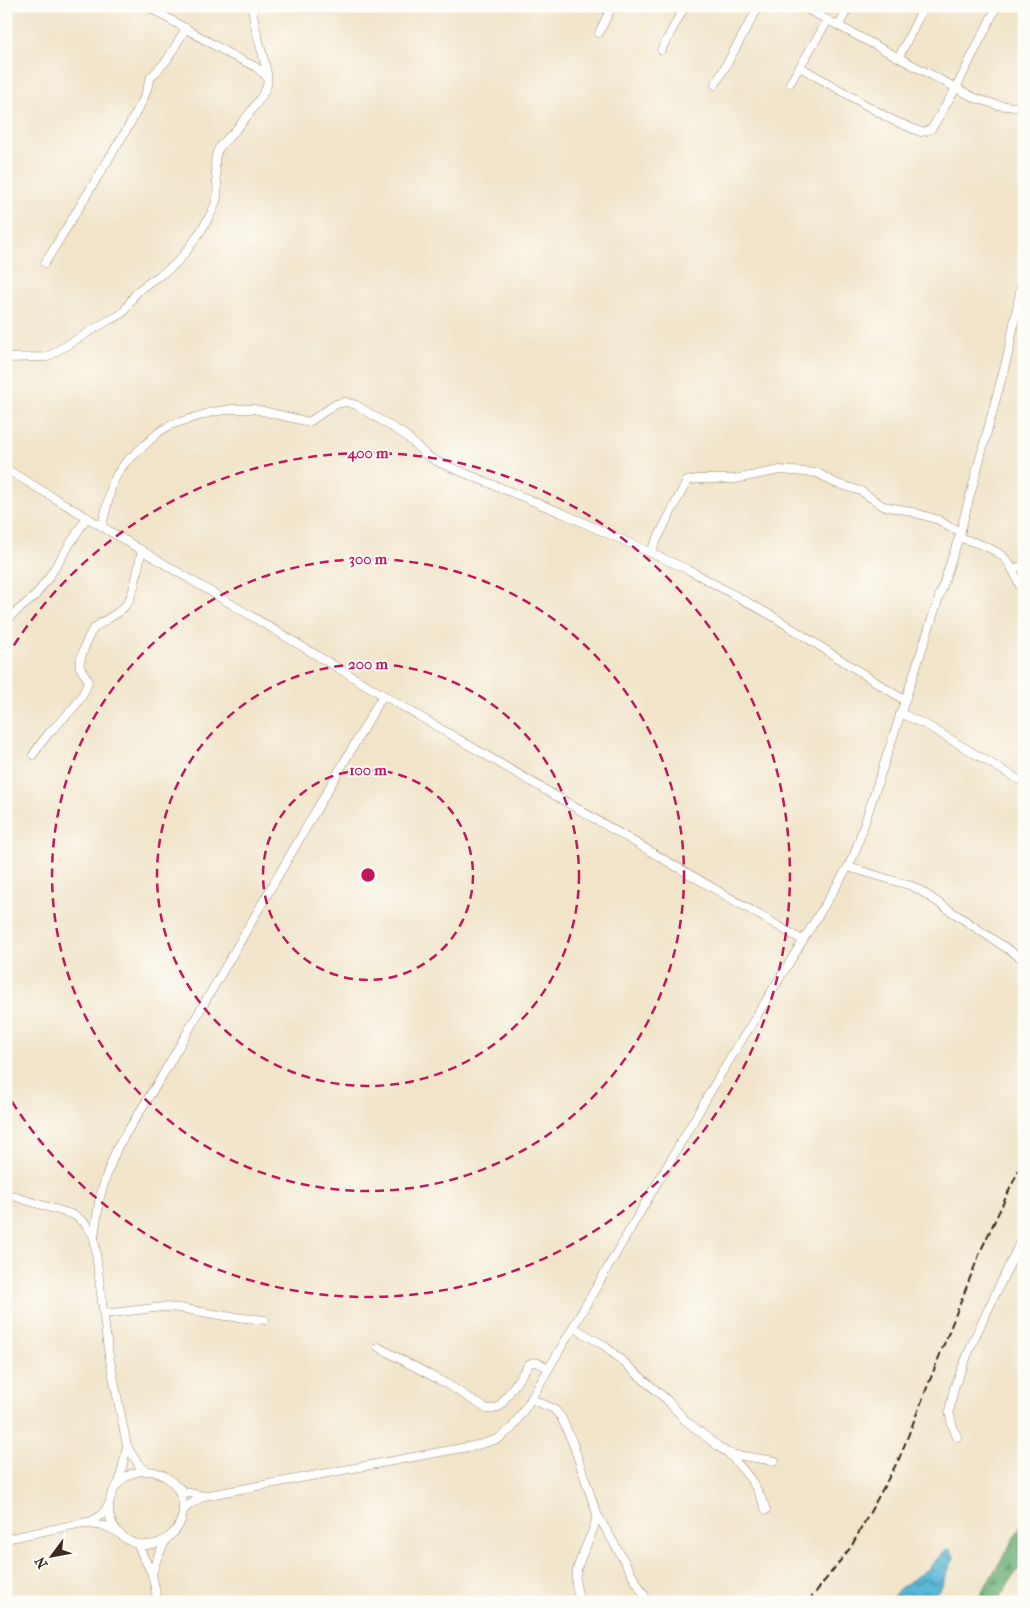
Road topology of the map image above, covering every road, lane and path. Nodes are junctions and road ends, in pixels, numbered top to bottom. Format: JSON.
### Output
{"nodes":[{"id":1,"x":147,"y":6,"type":"edge"},
{"id":2,"x":253,"y":6,"type":"edge"},
{"id":3,"x":612,"y":6,"type":"edge"},
{"id":4,"x":685,"y":6,"type":"edge"},
{"id":5,"x":759,"y":6,"type":"edge"},
{"id":6,"x":801,"y":6,"type":"edge"},
{"id":7,"x":848,"y":6,"type":"edge"},
{"id":8,"x":924,"y":6,"type":"edge"},
{"id":9,"x":997,"y":6,"type":"edge"},
{"id":10,"x":828,"y":20,"type":"junction"},
{"id":11,"x":839,"y":25,"type":"junction"},
{"id":12,"x":186,"y":28,"type":"junction"},
{"id":13,"x":599,"y":34,"type":"dead end"},
{"id":14,"x":661,"y":50,"type":"dead end"},
{"id":15,"x":899,"y":57,"type":"junction"},
{"id":16,"x":800,"y":67,"type":"junction"},
{"id":17,"x":267,"y":77,"type":"junction"},
{"id":18,"x":790,"y":83,"type":"dead end"},
{"id":19,"x":715,"y":85,"type":"dead end"},
{"id":20,"x":956,"y":88,"type":"junction"},
{"id":21,"x":1024,"y":108,"type":"edge"},
{"id":22,"x":45,"y":263,"type":"dead end"},
{"id":23,"x":1024,"y":270,"type":"edge"},
{"id":24,"x":6,"y":358,"type":"edge"},
{"id":25,"x":6,"y":469,"type":"edge"},
{"id":26,"x":87,"y":517,"type":"junction"},
{"id":27,"x":102,"y":526,"type":"junction"},
{"id":28,"x":960,"y":534,"type":"junction"},
{"id":29,"x":142,"y":550,"type":"junction"},
{"id":30,"x":650,"y":553,"type":"junction"},
{"id":31,"x":1024,"y":565,"type":"edge"},
{"id":32,"x":1012,"y":569,"type":"junction"},
{"id":33,"x":1024,"y":594,"type":"edge"},
{"id":34,"x":6,"y":620,"type":"edge"},
{"id":35,"x":383,"y":695,"type":"junction"},
{"id":36,"x":904,"y":700,"type":"junction"},
{"id":37,"x":900,"y":713,"type":"junction"},
{"id":38,"x":33,"y":756,"type":"dead end"},
{"id":39,"x":1024,"y":783,"type":"edge"},
{"id":40,"x":848,"y":867,"type":"junction"},
{"id":41,"x":802,"y":940,"type":"junction"},
{"id":42,"x":1024,"y":960,"type":"edge"},
{"id":43,"x":6,"y":1194,"type":"edge"},
{"id":44,"x":1024,"y":1234,"type":"edge"},
{"id":45,"x":94,"y":1237,"type":"junction"},
{"id":46,"x":104,"y":1314,"type":"junction"},
{"id":47,"x":265,"y":1320,"type":"dead end"},
{"id":48,"x":572,"y":1326,"type":"junction"},
{"id":49,"x":378,"y":1347,"type":"dead end"},
{"id":50,"x":548,"y":1368,"type":"junction"},
{"id":51,"x":531,"y":1399,"type":"junction"},
{"id":52,"x":957,"y":1437,"type":"dead end"},
{"id":53,"x":127,"y":1446,"type":"junction"},
{"id":54,"x":728,"y":1453,"type":"junction"},
{"id":55,"x":775,"y":1461,"type":"dead end"},
{"id":56,"x":147,"y":1471,"type":"junction"},
{"id":57,"x":118,"y":1484,"type":"junction"},
{"id":58,"x":178,"y":1487,"type":"junction"},
{"id":59,"x":204,"y":1496,"type":"junction"},
{"id":60,"x":109,"y":1506,"type":"junction"},
{"id":61,"x":766,"y":1510,"type":"dead end"},
{"id":62,"x":183,"y":1511,"type":"junction"},
{"id":63,"x":597,"y":1514,"type":"junction"},
{"id":64,"x":80,"y":1524,"type":"junction"},
{"id":65,"x":116,"y":1531,"type":"junction"},
{"id":66,"x":6,"y":1539,"type":"edge"},
{"id":67,"x":166,"y":1540,"type":"junction"},
{"id":68,"x":137,"y":1544,"type":"junction"},
{"id":69,"x":152,"y":1574,"type":"junction"},
{"id":70,"x":158,"y":1602,"type":"edge"},
{"id":71,"x":580,"y":1602,"type":"edge"},
{"id":72,"x":648,"y":1602,"type":"edge"}],
"edges":[{"from":1,"to":12,"type":"street"},
{"from":2,"to":17,"type":"street"},
{"from":3,"to":13,"type":"street"},
{"from":4,"to":14,"type":"street"},
{"from":5,"to":19,"type":"street"},
{"from":6,"to":10,"type":"street"},
{"from":7,"to":11,"type":"street"},
{"from":8,"to":15,"type":"street"},
{"from":9,"to":20,"type":"street"},
{"from":10,"to":11,"type":"street"},
{"from":10,"to":16,"type":"street"},
{"from":11,"to":15,"type":"street"},
{"from":12,"to":17,"type":"street"},
{"from":12,"to":22,"type":"street"},
{"from":15,"to":20,"type":"street"},
{"from":16,"to":18,"type":"street"},
{"from":16,"to":20,"type":"street"},
{"from":17,"to":24,"type":"street"},
{"from":20,"to":21,"type":"street"},
{"from":23,"to":28,"type":"street"},
{"from":25,"to":26,"type":"street"},
{"from":26,"to":27,"type":"street"},
{"from":26,"to":34,"type":"street"},
{"from":27,"to":29,"type":"street"},
{"from":27,"to":30,"type":"street"},
{"from":28,"to":30,"type":"street"},
{"from":28,"to":32,"type":"street"},
{"from":28,"to":36,"type":"street"},
{"from":29,"to":35,"type":"street"},
{"from":29,"to":38,"type":"street"},
{"from":30,"to":36,"type":"street"},
{"from":31,"to":32,"type":"street"},
{"from":32,"to":33,"type":"street"},
{"from":35,"to":41,"type":"street"},
{"from":35,"to":45,"type":"street"},
{"from":36,"to":37,"type":"street"},
{"from":37,"to":39,"type":"street"},
{"from":37,"to":40,"type":"street"},
{"from":40,"to":41,"type":"street"},
{"from":40,"to":42,"type":"street"},
{"from":41,"to":48,"type":"street"},
{"from":43,"to":45,"type":"street"},
{"from":44,"to":52,"type":"street"},
{"from":45,"to":46,"type":"street"},
{"from":46,"to":47,"type":"street"},
{"from":46,"to":53,"type":"street"},
{"from":48,"to":50,"type":"street"},
{"from":48,"to":54,"type":"street"},
{"from":49,"to":50,"type":"street"},
{"from":50,"to":51,"type":"street"},
{"from":51,"to":59,"type":"street"},
{"from":51,"to":63,"type":"street"},
{"from":53,"to":56,"type":"street"},
{"from":53,"to":57,"type":"street"},
{"from":54,"to":55,"type":"street"},
{"from":54,"to":61,"type":"street"},
{"from":56,"to":57,"type":"street"},
{"from":56,"to":58,"type":"street"},
{"from":57,"to":60,"type":"street"},
{"from":58,"to":59,"type":"street"},
{"from":58,"to":62,"type":"street"},
{"from":59,"to":62,"type":"street"},
{"from":60,"to":64,"type":"street"},
{"from":60,"to":65,"type":"street"},
{"from":62,"to":67,"type":"street"},
{"from":63,"to":71,"type":"street"},
{"from":63,"to":72,"type":"street"},
{"from":64,"to":65,"type":"street"},
{"from":64,"to":66,"type":"street"},
{"from":65,"to":68,"type":"street"},
{"from":67,"to":68,"type":"street"},
{"from":67,"to":69,"type":"street"},
{"from":68,"to":69,"type":"street"},
{"from":69,"to":70,"type":"street"}]}
